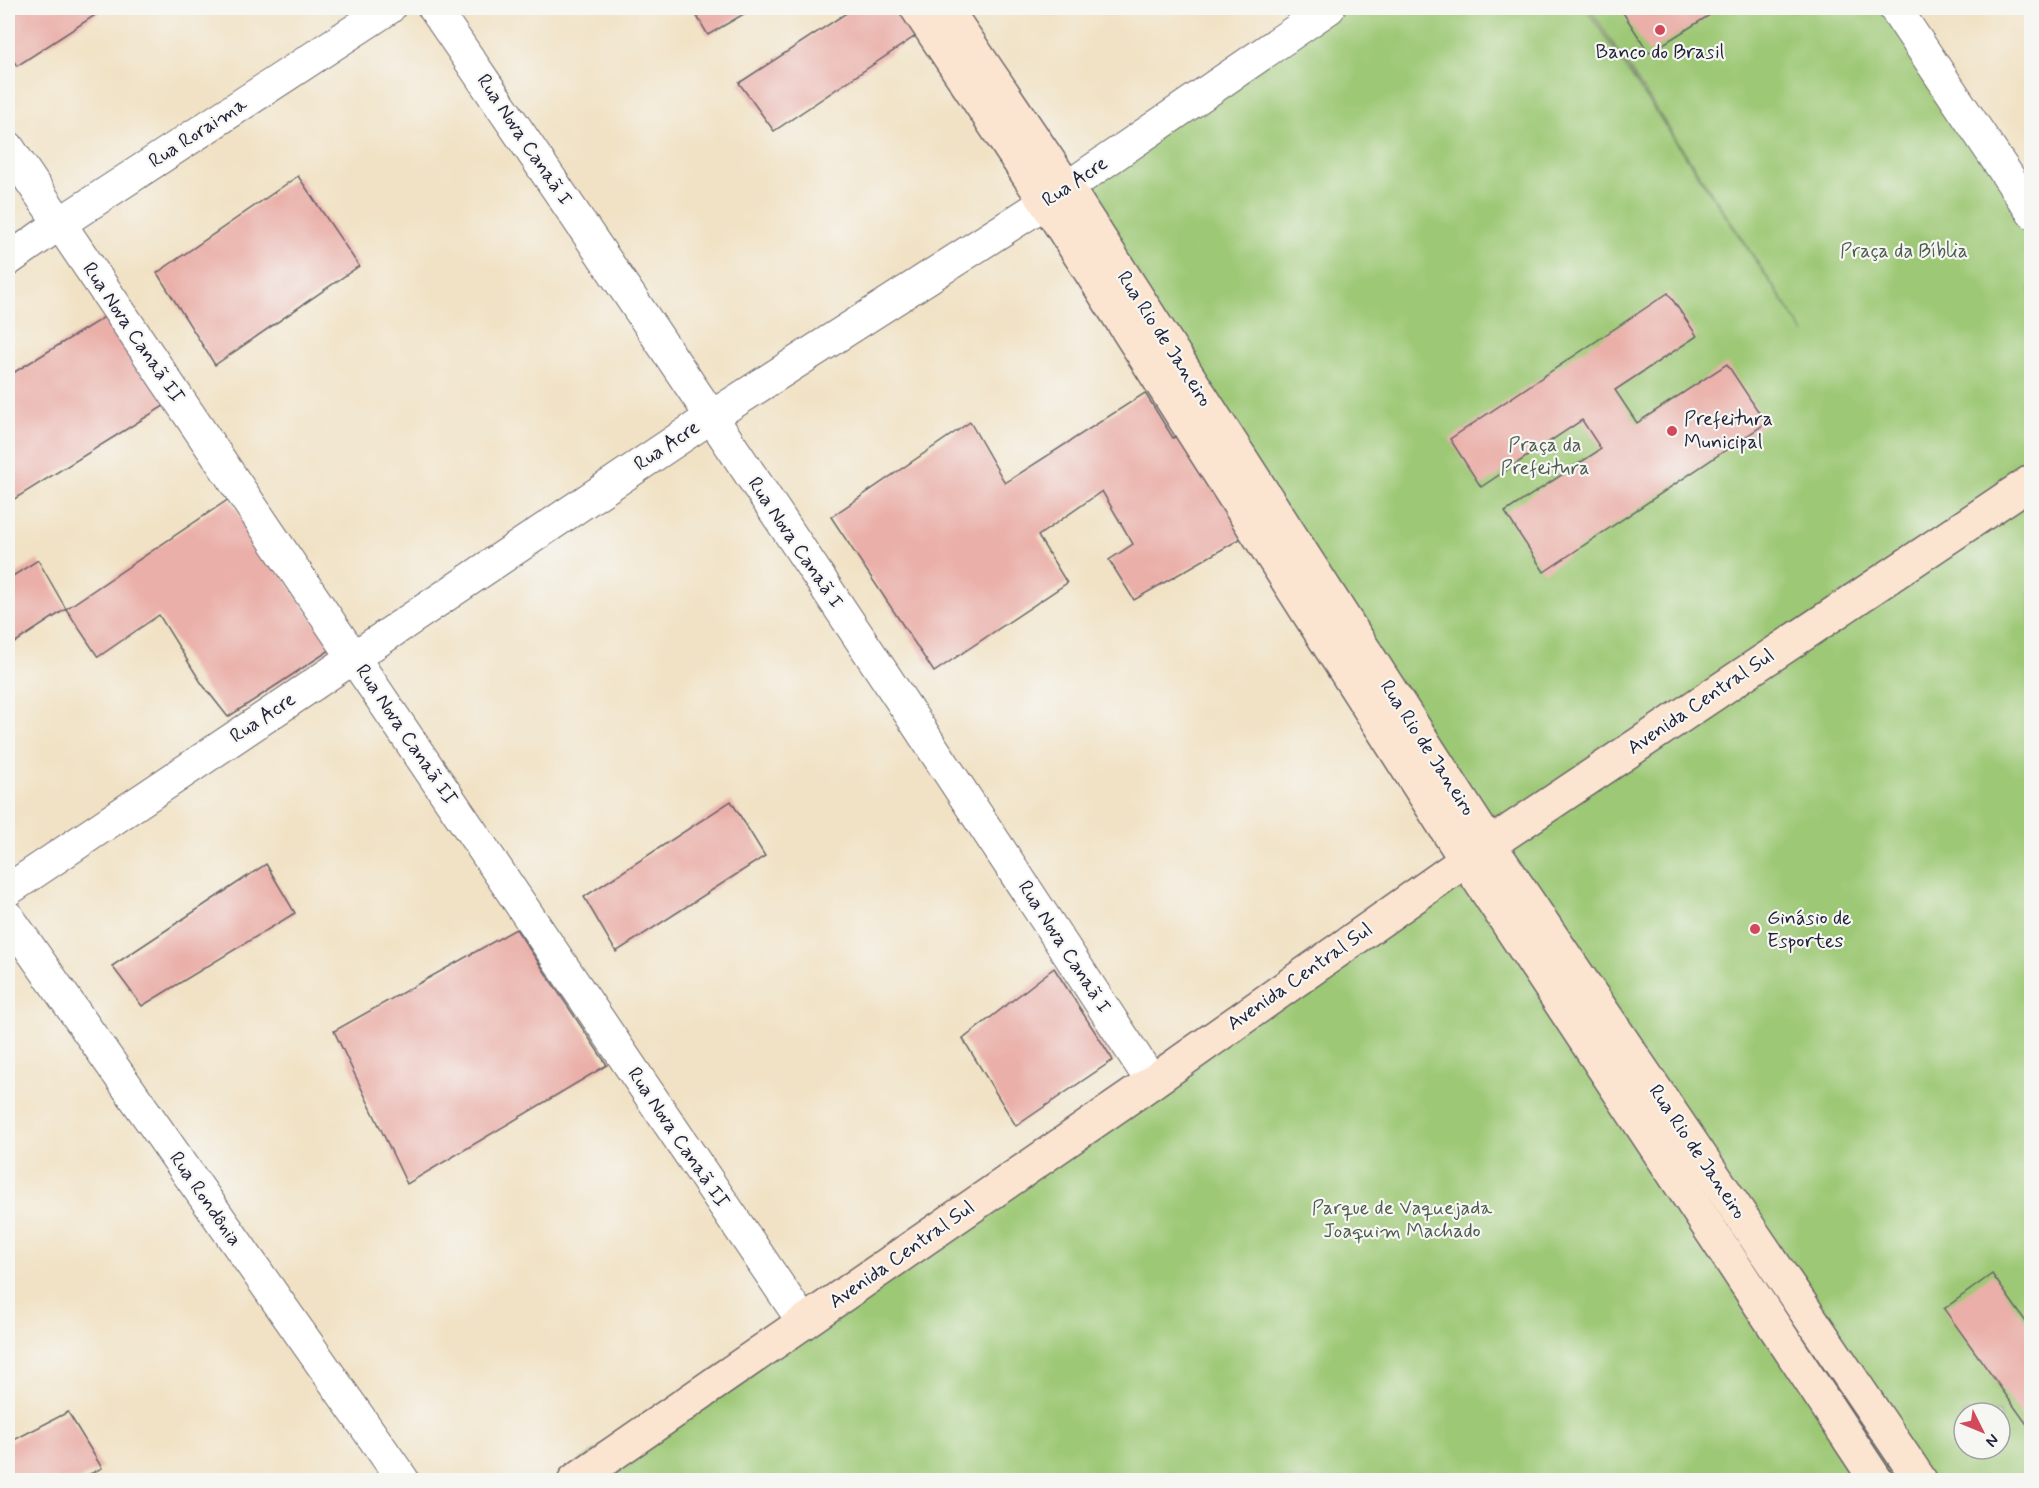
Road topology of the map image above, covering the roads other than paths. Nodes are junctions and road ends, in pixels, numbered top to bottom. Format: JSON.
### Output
{"nodes":[{"id":1,"x":389,"y":8,"type":"edge"},
{"id":2,"x":434,"y":8,"type":"edge"},
{"id":3,"x":917,"y":8,"type":"edge"},
{"id":4,"x":945,"y":8,"type":"edge"},
{"id":5,"x":1329,"y":8,"type":"edge"},
{"id":6,"x":1895,"y":8,"type":"edge"},
{"id":7,"x":8,"y":147,"type":"edge"},
{"id":8,"x":1056,"y":195,"type":"junction"},
{"id":9,"x":2031,"y":212,"type":"edge"},
{"id":10,"x":59,"y":224,"type":"junction"},
{"id":11,"x":8,"y":260,"type":"edge"},
{"id":12,"x":711,"y":417,"type":"junction"},
{"id":13,"x":2031,"y":481,"type":"edge"},
{"id":14,"x":353,"y":657,"type":"junction"},
{"id":15,"x":1478,"y":852,"type":"junction"},
{"id":16,"x":8,"y":890,"type":"edge"},
{"id":17,"x":8,"y":917,"type":"edge"},
{"id":18,"x":1152,"y":1082,"type":"junction"},
{"id":19,"x":804,"y":1323,"type":"junction"},
{"id":20,"x":403,"y":1480,"type":"edge"},
{"id":21,"x":575,"y":1480,"type":"edge"},
{"id":22,"x":1876,"y":1480,"type":"edge"},
{"id":23,"x":1920,"y":1480,"type":"edge"}],
"edges":[{"from":1,"to":10,"type":"street","name":"Rua Roraima"},
{"from":2,"to":12,"type":"street","name":"Rua Nova Canaã I"},
{"from":3,"to":8,"type":"street","name":"Rua Rio de Janeiro"},
{"from":4,"to":8,"type":"street","name":"Rua Rio de Janeiro"},
{"from":5,"to":8,"type":"street","name":"Rua Acre"},
{"from":6,"to":9,"type":"street"},
{"from":7,"to":10,"type":"street","name":"Rua Nova Canaã II"},
{"from":8,"to":12,"type":"street","name":"Rua Acre"},
{"from":8,"to":15,"type":"street","name":"Rua Rio de Janeiro"},
{"from":10,"to":11,"type":"street","name":"Rua Roraima"},
{"from":10,"to":14,"type":"street","name":"Rua Nova Canaã II"},
{"from":12,"to":14,"type":"street","name":"Rua Acre"},
{"from":12,"to":18,"type":"street","name":"Rua Nova Canaã I"},
{"from":13,"to":15,"type":"street","name":"Avenida Central Sul"},
{"from":14,"to":16,"type":"street","name":"Rua Acre"},
{"from":14,"to":19,"type":"street","name":"Rua Nova Canaã II"},
{"from":15,"to":18,"type":"street","name":"Avenida Central Sul"},
{"from":15,"to":22,"type":"street","name":"Rua Rio de Janeiro"},
{"from":15,"to":23,"type":"street","name":"Rua Rio de Janeiro"},
{"from":17,"to":20,"type":"street","name":"Rua Rondônia"},
{"from":18,"to":19,"type":"street","name":"Avenida Central Sul"},
{"from":19,"to":21,"type":"street","name":"Avenida Central Sul"}]}
